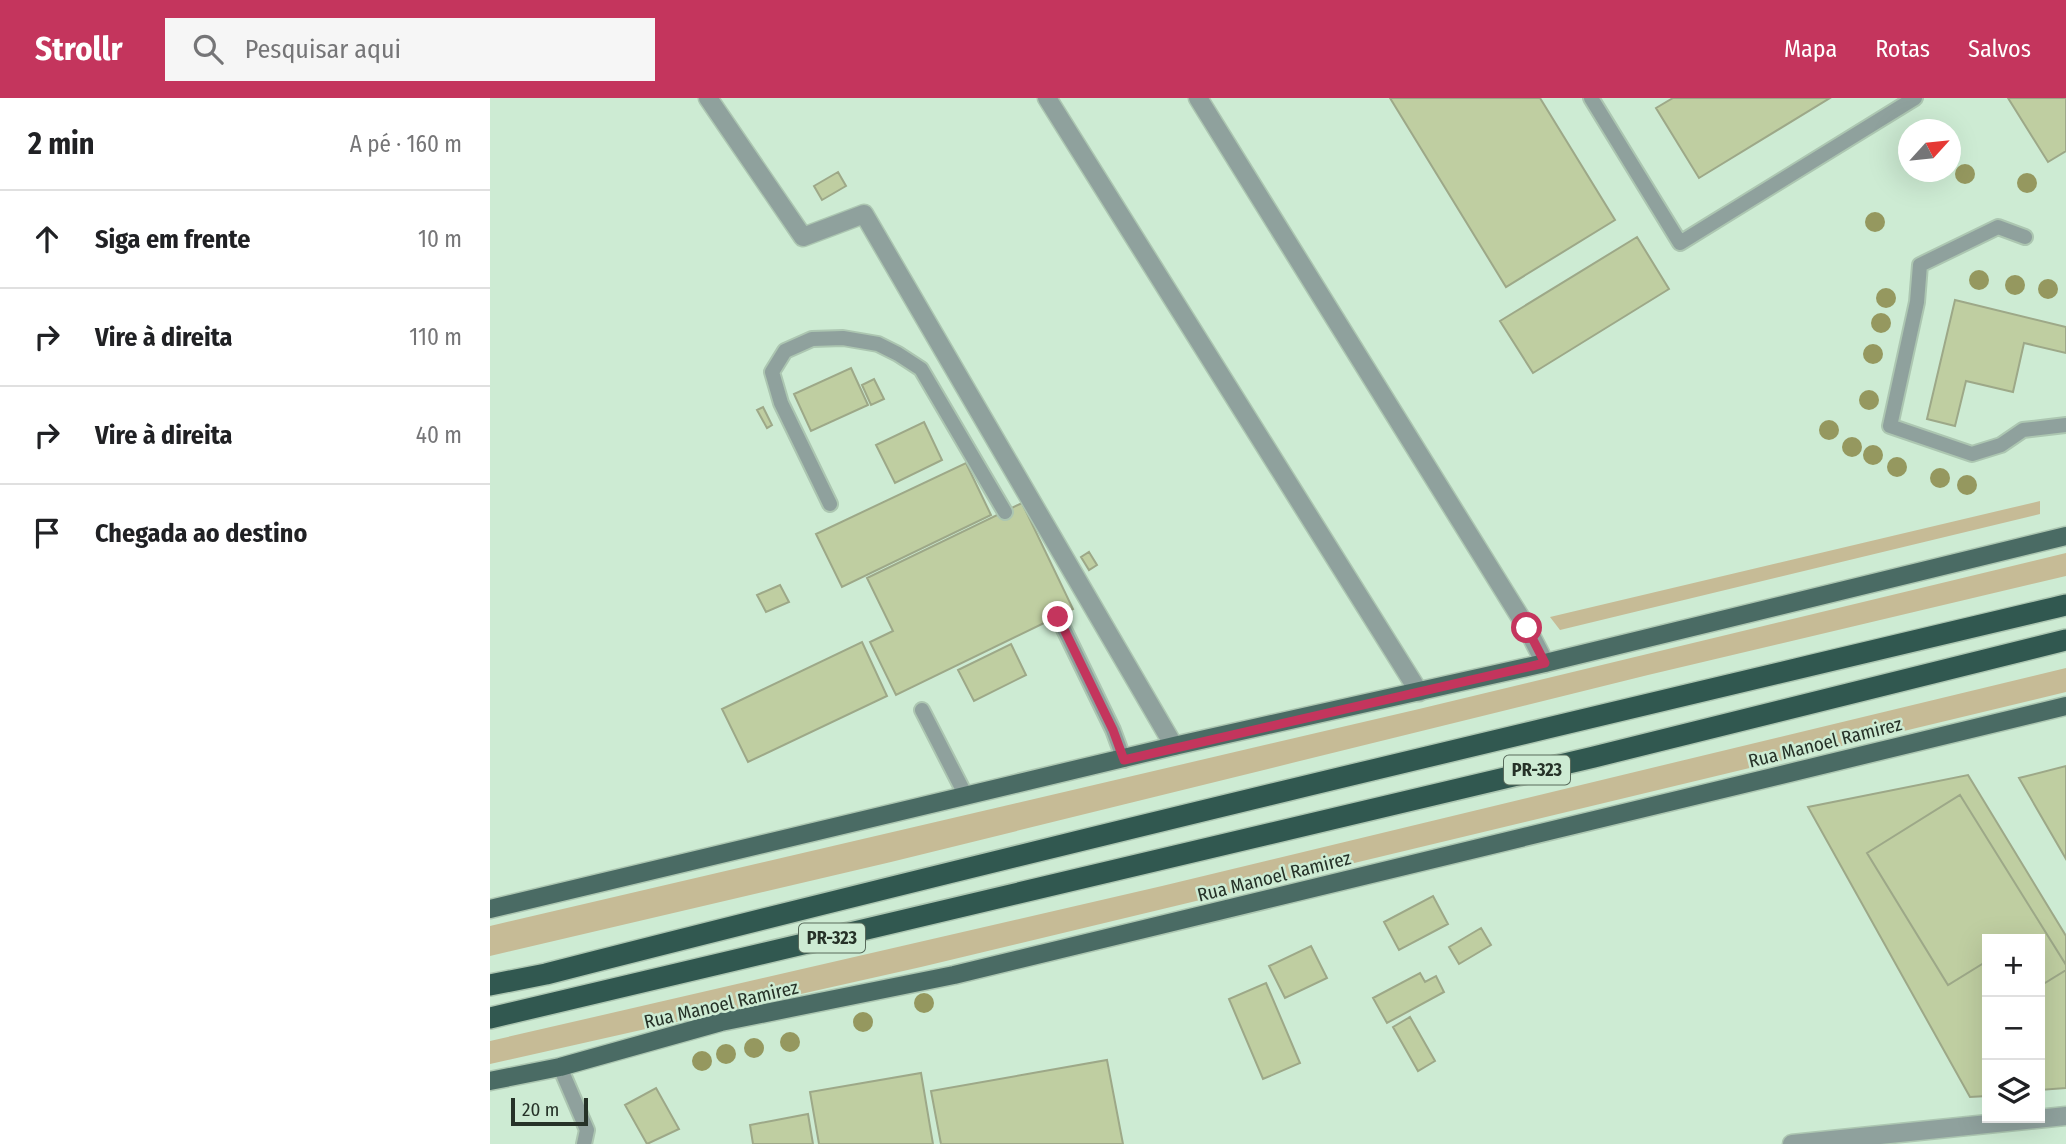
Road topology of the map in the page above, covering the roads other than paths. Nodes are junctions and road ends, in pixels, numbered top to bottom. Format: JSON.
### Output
{"nodes":[{"id":1,"x":708,"y":98,"type":"edge"},
{"id":2,"x":1048,"y":98,"type":"edge"},
{"id":3,"x":1198,"y":98,"type":"edge"},
{"id":4,"x":1591,"y":98,"type":"edge"},
{"id":5,"x":1915,"y":98,"type":"edge"},
{"id":6,"x":2025,"y":237,"type":"dead end"},
{"id":7,"x":2066,"y":425,"type":"edge"},
{"id":8,"x":830,"y":504,"type":"dead end"},
{"id":9,"x":1005,"y":512,"type":"dead end"},
{"id":10,"x":2066,"y":536,"type":"edge"},
{"id":11,"x":2066,"y":605,"type":"edge"},
{"id":12,"x":1058,"y":617,"type":"dead end"},
{"id":13,"x":2066,"y":640,"type":"edge"},
{"id":14,"x":1545,"y":663,"type":"junction"},
{"id":15,"x":1419,"y":692,"type":"junction"},
{"id":16,"x":2066,"y":706,"type":"edge"},
{"id":17,"x":922,"y":710,"type":"dead end"},
{"id":18,"x":1174,"y":746,"type":"junction"},
{"id":19,"x":1124,"y":760,"type":"junction"},
{"id":20,"x":966,"y":796,"type":"junction"},
{"id":21,"x":490,"y":909,"type":"edge"},
{"id":22,"x":490,"y":985,"type":"edge"},
{"id":23,"x":490,"y":1018,"type":"edge"},
{"id":24,"x":560,"y":1067,"type":"junction"},
{"id":25,"x":490,"y":1081,"type":"edge"},
{"id":26,"x":2066,"y":1116,"type":"edge"},
{"id":27,"x":584,"y":1144,"type":"edge"},
{"id":28,"x":1792,"y":1144,"type":"edge"}],
"edges":[{"from":1,"to":18,"type":"street"},
{"from":2,"to":15,"type":"street"},
{"from":3,"to":14,"type":"street"},
{"from":4,"to":5,"type":"lane"},
{"from":6,"to":7,"type":"lane"},
{"from":8,"to":9,"type":"lane"},
{"from":10,"to":14,"type":"main road"},
{"from":11,"to":22,"type":"highway","number":"PR-323"},
{"from":12,"to":19,"type":"lane"},
{"from":13,"to":23,"type":"highway","number":"PR-323"},
{"from":14,"to":15,"type":"main road"},
{"from":15,"to":18,"type":"main road"},
{"from":16,"to":24,"type":"main road","name":"Rua Manoel Ramirez"},
{"from":17,"to":20,"type":"lane"},
{"from":18,"to":19,"type":"main road"},
{"from":19,"to":20,"type":"main road"},
{"from":20,"to":21,"type":"main road"},
{"from":24,"to":25,"type":"main road","name":"Rua Manoel Ramirez"},
{"from":24,"to":27,"type":"lane"},
{"from":26,"to":28,"type":"street"}]}
